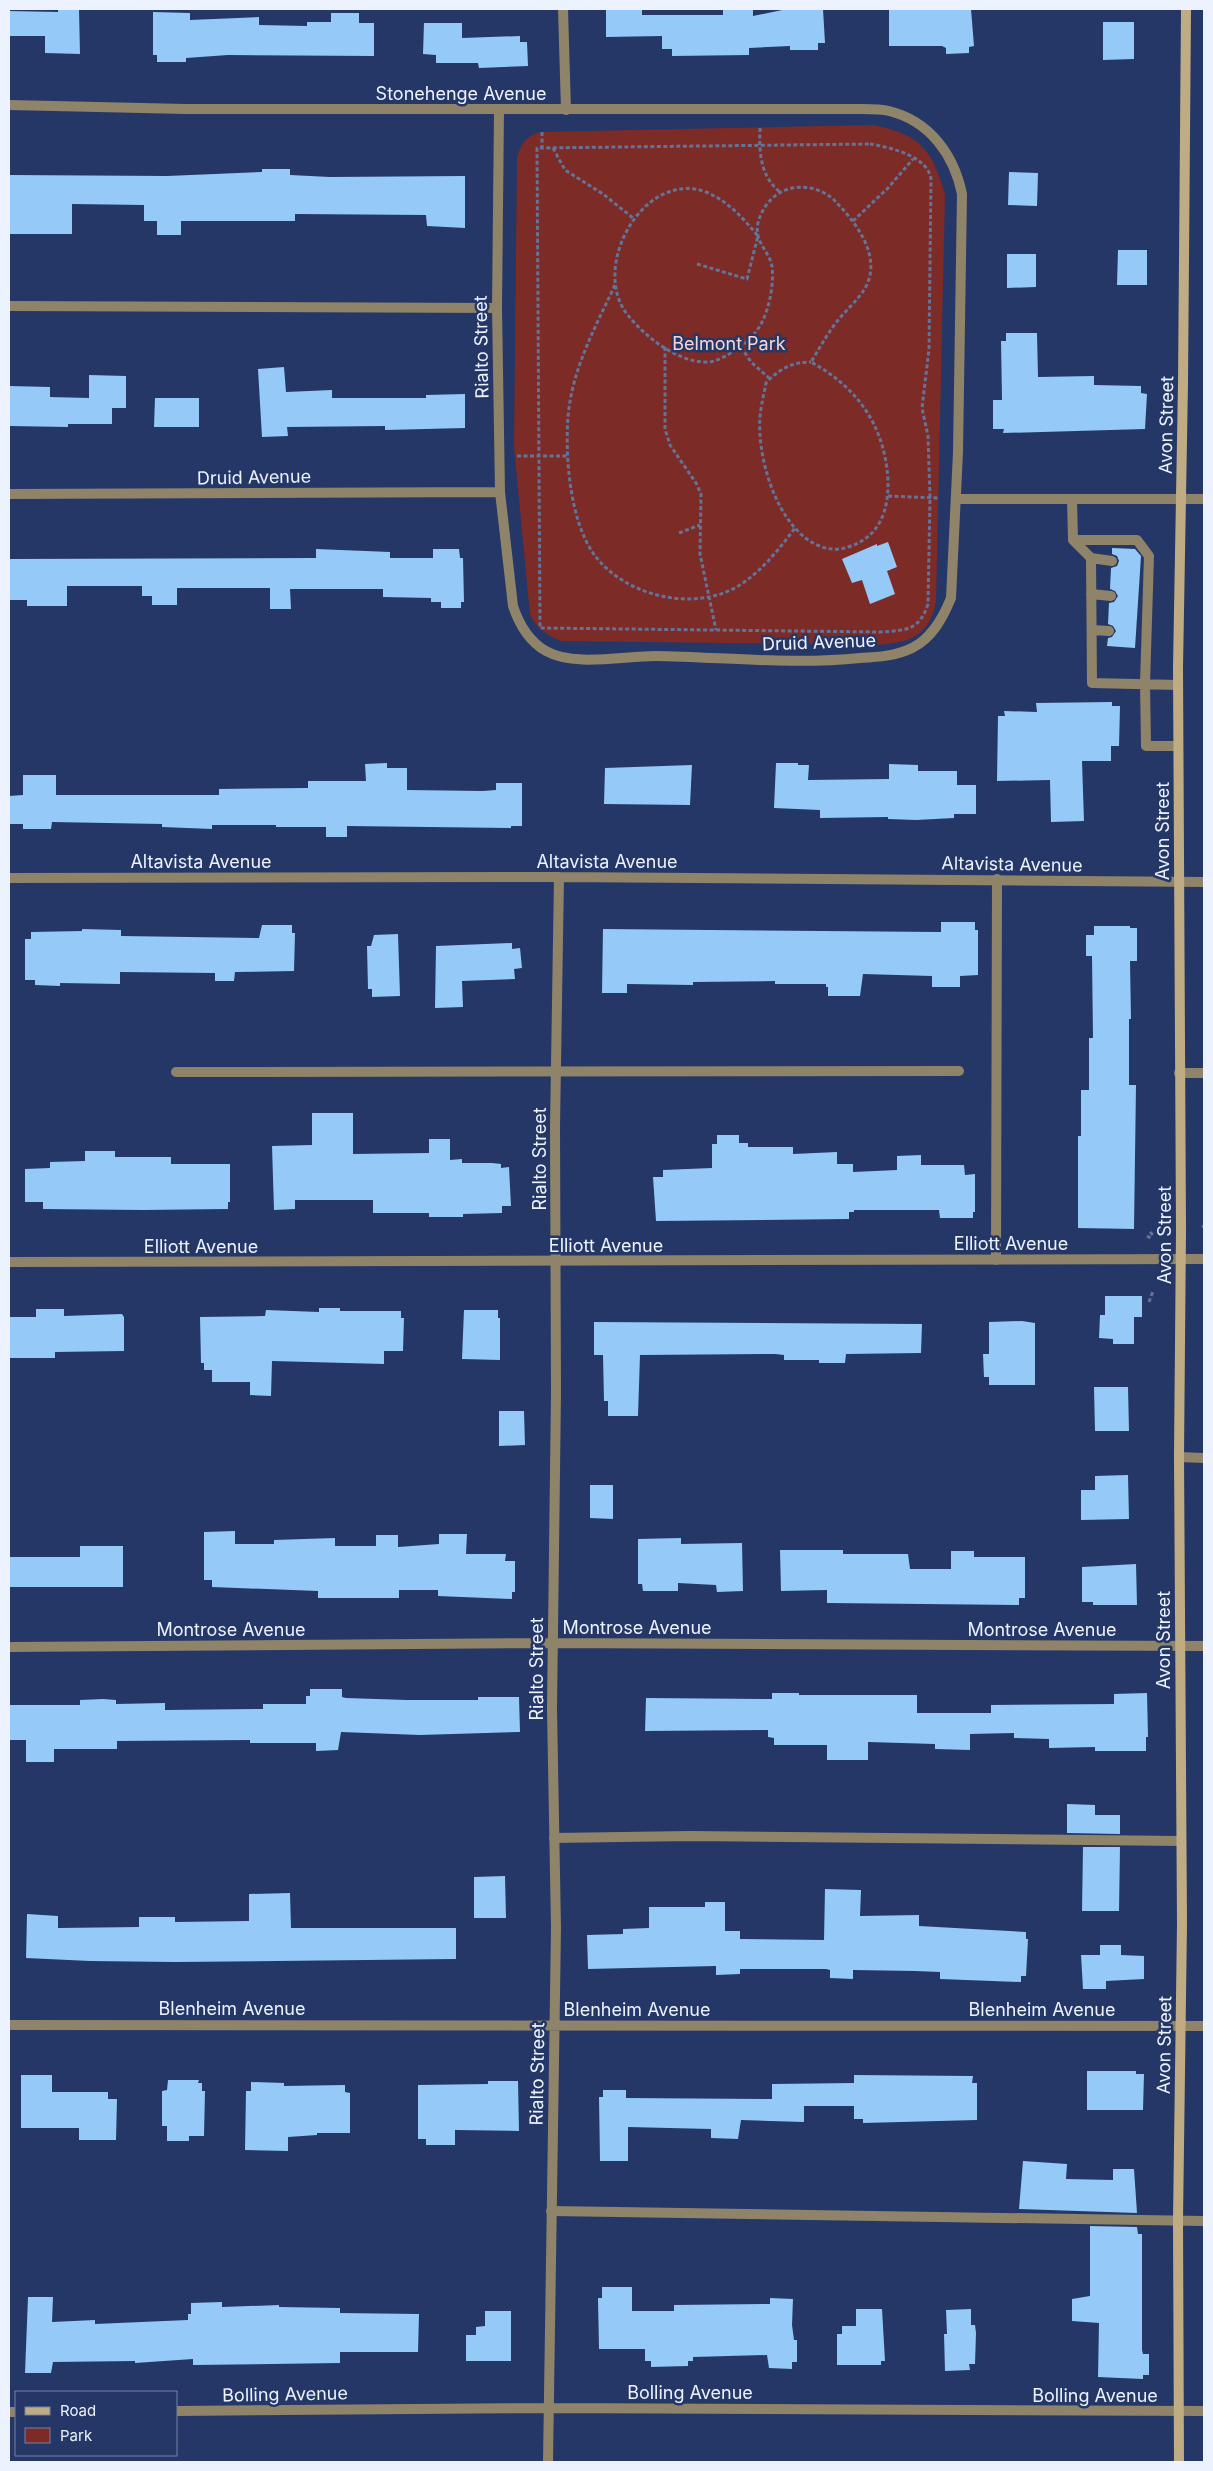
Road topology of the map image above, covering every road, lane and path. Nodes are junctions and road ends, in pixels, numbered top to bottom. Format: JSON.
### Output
{"nodes":[{"id":1,"x":562,"y":9,"type":"edge"},
{"id":2,"x":1186,"y":9,"type":"edge"},
{"id":3,"x":9,"y":105,"type":"edge"},
{"id":4,"x":499,"y":110,"type":"junction"},
{"id":5,"x":566,"y":110,"type":"junction"},
{"id":6,"x":760,"y":128,"type":"dead end"},
{"id":7,"x":542,"y":132,"type":"dead end"},
{"id":8,"x":759,"y":145,"type":"junction"},
{"id":9,"x":542,"y":148,"type":"junction"},
{"id":10,"x":553,"y":148,"type":"junction"},
{"id":11,"x":913,"y":159,"type":"junction"},
{"id":12,"x":780,"y":192,"type":"junction"},
{"id":13,"x":633,"y":218,"type":"junction"},
{"id":14,"x":853,"y":221,"type":"junction"},
{"id":15,"x":758,"y":236,"type":"junction"},
{"id":16,"x":697,"y":264,"type":"dead end"},
{"id":17,"x":615,"y":285,"type":"junction"},
{"id":18,"x":9,"y":306,"type":"edge"},
{"id":19,"x":497,"y":308,"type":"junction"},
{"id":20,"x":665,"y":347,"type":"junction"},
{"id":21,"x":741,"y":347,"type":"junction"},
{"id":22,"x":811,"y":362,"type":"junction"},
{"id":23,"x":770,"y":379,"type":"junction"},
{"id":24,"x":514,"y":456,"type":"dead end"},
{"id":25,"x":539,"y":456,"type":"junction"},
{"id":26,"x":569,"y":456,"type":"junction"},
{"id":27,"x":500,"y":492,"type":"junction"},
{"id":28,"x":9,"y":494,"type":"edge"},
{"id":29,"x":888,"y":496,"type":"junction"},
{"id":30,"x":930,"y":497,"type":"junction"},
{"id":31,"x":956,"y":499,"type":"junction"},
{"id":32,"x":1072,"y":499,"type":"junction"},
{"id":33,"x":1181,"y":499,"type":"junction"},
{"id":34,"x":1204,"y":499,"type":"edge"},
{"id":35,"x":700,"y":525,"type":"junction"},
{"id":36,"x":795,"y":528,"type":"junction"},
{"id":37,"x":679,"y":533,"type":"dead end"},
{"id":38,"x":1073,"y":540,"type":"junction"},
{"id":39,"x":1091,"y":558,"type":"junction"},
{"id":40,"x":1112,"y":561,"type":"dead end"},
{"id":41,"x":510,"y":582,"type":"joint"},
{"id":42,"x":1091,"y":594,"type":"junction"},
{"id":43,"x":708,"y":596,"type":"junction"},
{"id":44,"x":1111,"y":596,"type":"dead end"},
{"id":45,"x":716,"y":630,"type":"junction"},
{"id":46,"x":1092,"y":630,"type":"junction"},
{"id":47,"x":1109,"y":631,"type":"dead end"},
{"id":48,"x":1144,"y":684,"type":"junction"},
{"id":49,"x":1178,"y":684,"type":"junction"},
{"id":50,"x":1178,"y":746,"type":"junction"},
{"id":51,"x":559,"y":877,"type":"junction"},
{"id":52,"x":9,"y":878,"type":"edge"},
{"id":53,"x":997,"y":879,"type":"junction"},
{"id":54,"x":1178,"y":882,"type":"junction"},
{"id":55,"x":1204,"y":882,"type":"edge"},
{"id":56,"x":556,"y":1071,"type":"junction"},
{"id":57,"x":959,"y":1071,"type":"dead end"},
{"id":58,"x":176,"y":1072,"type":"dead end"},
{"id":59,"x":1179,"y":1073,"type":"junction"},
{"id":60,"x":1204,"y":1073,"type":"edge"},
{"id":61,"x":1149,"y":1234,"type":"dead end"},
{"id":62,"x":1153,"y":1237,"type":"dead end"},
{"id":63,"x":1180,"y":1259,"type":"junction"},
{"id":64,"x":1204,"y":1259,"type":"edge"},
{"id":65,"x":996,"y":1260,"type":"junction"},
{"id":66,"x":9,"y":1262,"type":"edge"},
{"id":67,"x":555,"y":1262,"type":"junction"},
{"id":68,"x":1153,"y":1291,"type":"dead end"},
{"id":69,"x":1156,"y":1295,"type":"dead end"},
{"id":70,"x":1178,"y":1457,"type":"junction"},
{"id":71,"x":1204,"y":1458,"type":"edge"},
{"id":72,"x":553,"y":1643,"type":"junction"},
{"id":73,"x":1178,"y":1645,"type":"junction"},
{"id":74,"x":1204,"y":1646,"type":"edge"},
{"id":75,"x":9,"y":1647,"type":"edge"},
{"id":76,"x":554,"y":1838,"type":"junction"},
{"id":77,"x":1180,"y":1842,"type":"junction"},
{"id":78,"x":9,"y":2024,"type":"edge"},
{"id":79,"x":554,"y":2025,"type":"junction"},
{"id":80,"x":1180,"y":2026,"type":"junction"},
{"id":81,"x":1204,"y":2026,"type":"edge"},
{"id":82,"x":551,"y":2211,"type":"junction"},
{"id":83,"x":1178,"y":2221,"type":"junction"},
{"id":84,"x":1204,"y":2221,"type":"edge"},
{"id":85,"x":549,"y":2408,"type":"junction"},
{"id":86,"x":1179,"y":2411,"type":"junction"},
{"id":87,"x":178,"y":2412,"type":"edge"},
{"id":88,"x":1204,"y":2412,"type":"edge"},
{"id":89,"x":548,"y":2462,"type":"edge"},
{"id":90,"x":1179,"y":2462,"type":"edge"}],
"edges":[{"from":1,"to":5,"type":"street"},
{"from":2,"to":33,"type":"main road","name":"Avon Street"},
{"from":3,"to":4,"type":"street","name":"Stonehenge Avenue"},
{"from":4,"to":5,"type":"street","name":"Stonehenge Avenue"},
{"from":4,"to":19,"type":"street","name":"Rialto Street"},
{"from":5,"to":31,"type":"street","name":"Stonehenge Avenue"},
{"from":6,"to":8,"type":"path"},
{"from":7,"to":9,"type":"path"},
{"from":8,"to":10,"type":"path"},
{"from":8,"to":11,"type":"path"},
{"from":8,"to":12,"type":"path"},
{"from":9,"to":10,"type":"path"},
{"from":9,"to":25,"type":"path"},
{"from":10,"to":13,"type":"path"},
{"from":11,"to":14,"type":"path"},
{"from":11,"to":30,"type":"path"},
{"from":12,"to":14,"type":"path"},
{"from":12,"to":15,"type":"path"},
{"from":13,"to":15,"type":"path"},
{"from":13,"to":17,"type":"path"},
{"from":14,"to":22,"type":"path"},
{"from":15,"to":16,"type":"path"},
{"from":15,"to":21,"type":"path"},
{"from":17,"to":20,"type":"path"},
{"from":17,"to":26,"type":"path"},
{"from":18,"to":19,"type":"street"},
{"from":19,"to":27,"type":"street","name":"Rialto Street"},
{"from":20,"to":21,"type":"path"},
{"from":20,"to":35,"type":"path"},
{"from":21,"to":23,"type":"path"},
{"from":22,"to":23,"type":"path"},
{"from":22,"to":29,"type":"path"},
{"from":23,"to":36,"type":"path"},
{"from":24,"to":25,"type":"path"},
{"from":25,"to":26,"type":"path"},
{"from":25,"to":45,"type":"path"},
{"from":26,"to":43,"type":"path"},
{"from":27,"to":28,"type":"street","name":"Druid Avenue"},
{"from":27,"to":41,"type":"street","name":"Rialto Street"},
{"from":29,"to":30,"type":"path"},
{"from":29,"to":36,"type":"path"},
{"from":30,"to":31,"type":"path"},
{"from":30,"to":45,"type":"path"},
{"from":31,"to":32,"type":"street"},
{"from":31,"to":41,"type":"street","name":"Druid Avenue"},
{"from":32,"to":33,"type":"street"},
{"from":32,"to":38,"type":"street"},
{"from":33,"to":34,"type":"street"},
{"from":33,"to":49,"type":"main road","name":"Avon Street"},
{"from":35,"to":37,"type":"path"},
{"from":35,"to":43,"type":"path"},
{"from":36,"to":43,"type":"path"},
{"from":38,"to":39,"type":"street"},
{"from":38,"to":48,"type":"street"},
{"from":39,"to":40,"type":"street"},
{"from":39,"to":42,"type":"street"},
{"from":42,"to":44,"type":"street"},
{"from":42,"to":46,"type":"street"},
{"from":43,"to":45,"type":"path"},
{"from":46,"to":47,"type":"street"},
{"from":46,"to":48,"type":"street"},
{"from":48,"to":49,"type":"street"},
{"from":48,"to":50,"type":"street"},
{"from":49,"to":50,"type":"main road","name":"Avon Street"},
{"from":50,"to":54,"type":"main road","name":"Avon Street"},
{"from":51,"to":52,"type":"street","name":"Altavista Avenue"},
{"from":51,"to":53,"type":"street","name":"Altavista Avenue"},
{"from":51,"to":56,"type":"street","name":"Rialto Street"},
{"from":53,"to":54,"type":"street","name":"Altavista Avenue"},
{"from":53,"to":65,"type":"street"},
{"from":54,"to":55,"type":"street","name":"Altavista Avenue"},
{"from":54,"to":59,"type":"main road","name":"Avon Street"},
{"from":56,"to":57,"type":"street"},
{"from":56,"to":58,"type":"street"},
{"from":56,"to":67,"type":"street","name":"Rialto Street"},
{"from":59,"to":60,"type":"street"},
{"from":59,"to":63,"type":"main road","name":"Avon Street"},
{"from":61,"to":62,"type":"path"},
{"from":63,"to":64,"type":"street","name":"Elliott Avenue"},
{"from":63,"to":65,"type":"street","name":"Elliott Avenue"},
{"from":63,"to":70,"type":"main road","name":"Avon Street"},
{"from":65,"to":67,"type":"street","name":"Elliott Avenue"},
{"from":66,"to":67,"type":"street","name":"Elliott Avenue"},
{"from":67,"to":72,"type":"street","name":"Rialto Street"},
{"from":68,"to":69,"type":"path"},
{"from":70,"to":71,"type":"street"},
{"from":70,"to":73,"type":"main road","name":"Avon Street"},
{"from":72,"to":73,"type":"street","name":"Montrose Avenue"},
{"from":72,"to":75,"type":"street","name":"Montrose Avenue"},
{"from":72,"to":76,"type":"street","name":"Rialto Street"},
{"from":73,"to":74,"type":"street","name":"Montrose Avenue"},
{"from":73,"to":77,"type":"main road","name":"Avon Street"},
{"from":76,"to":77,"type":"street"},
{"from":76,"to":79,"type":"street","name":"Rialto Street"},
{"from":77,"to":80,"type":"main road","name":"Avon Street"},
{"from":78,"to":79,"type":"street","name":"Blenheim Avenue"},
{"from":79,"to":80,"type":"street","name":"Blenheim Avenue"},
{"from":79,"to":82,"type":"street","name":"Rialto Street"},
{"from":80,"to":81,"type":"street","name":"Blenheim Avenue"},
{"from":80,"to":83,"type":"main road","name":"Avon Street"},
{"from":82,"to":83,"type":"street"},
{"from":82,"to":85,"type":"street","name":"Rialto Street"},
{"from":83,"to":84,"type":"street"},
{"from":83,"to":86,"type":"main road","name":"Avon Street"},
{"from":85,"to":86,"type":"street","name":"Bolling Avenue"},
{"from":85,"to":87,"type":"street","name":"Bolling Avenue"},
{"from":85,"to":89,"type":"street","name":"Rialto Street"},
{"from":86,"to":88,"type":"street","name":"Bolling Avenue"},
{"from":86,"to":90,"type":"main road","name":"Avon Street"}]}
